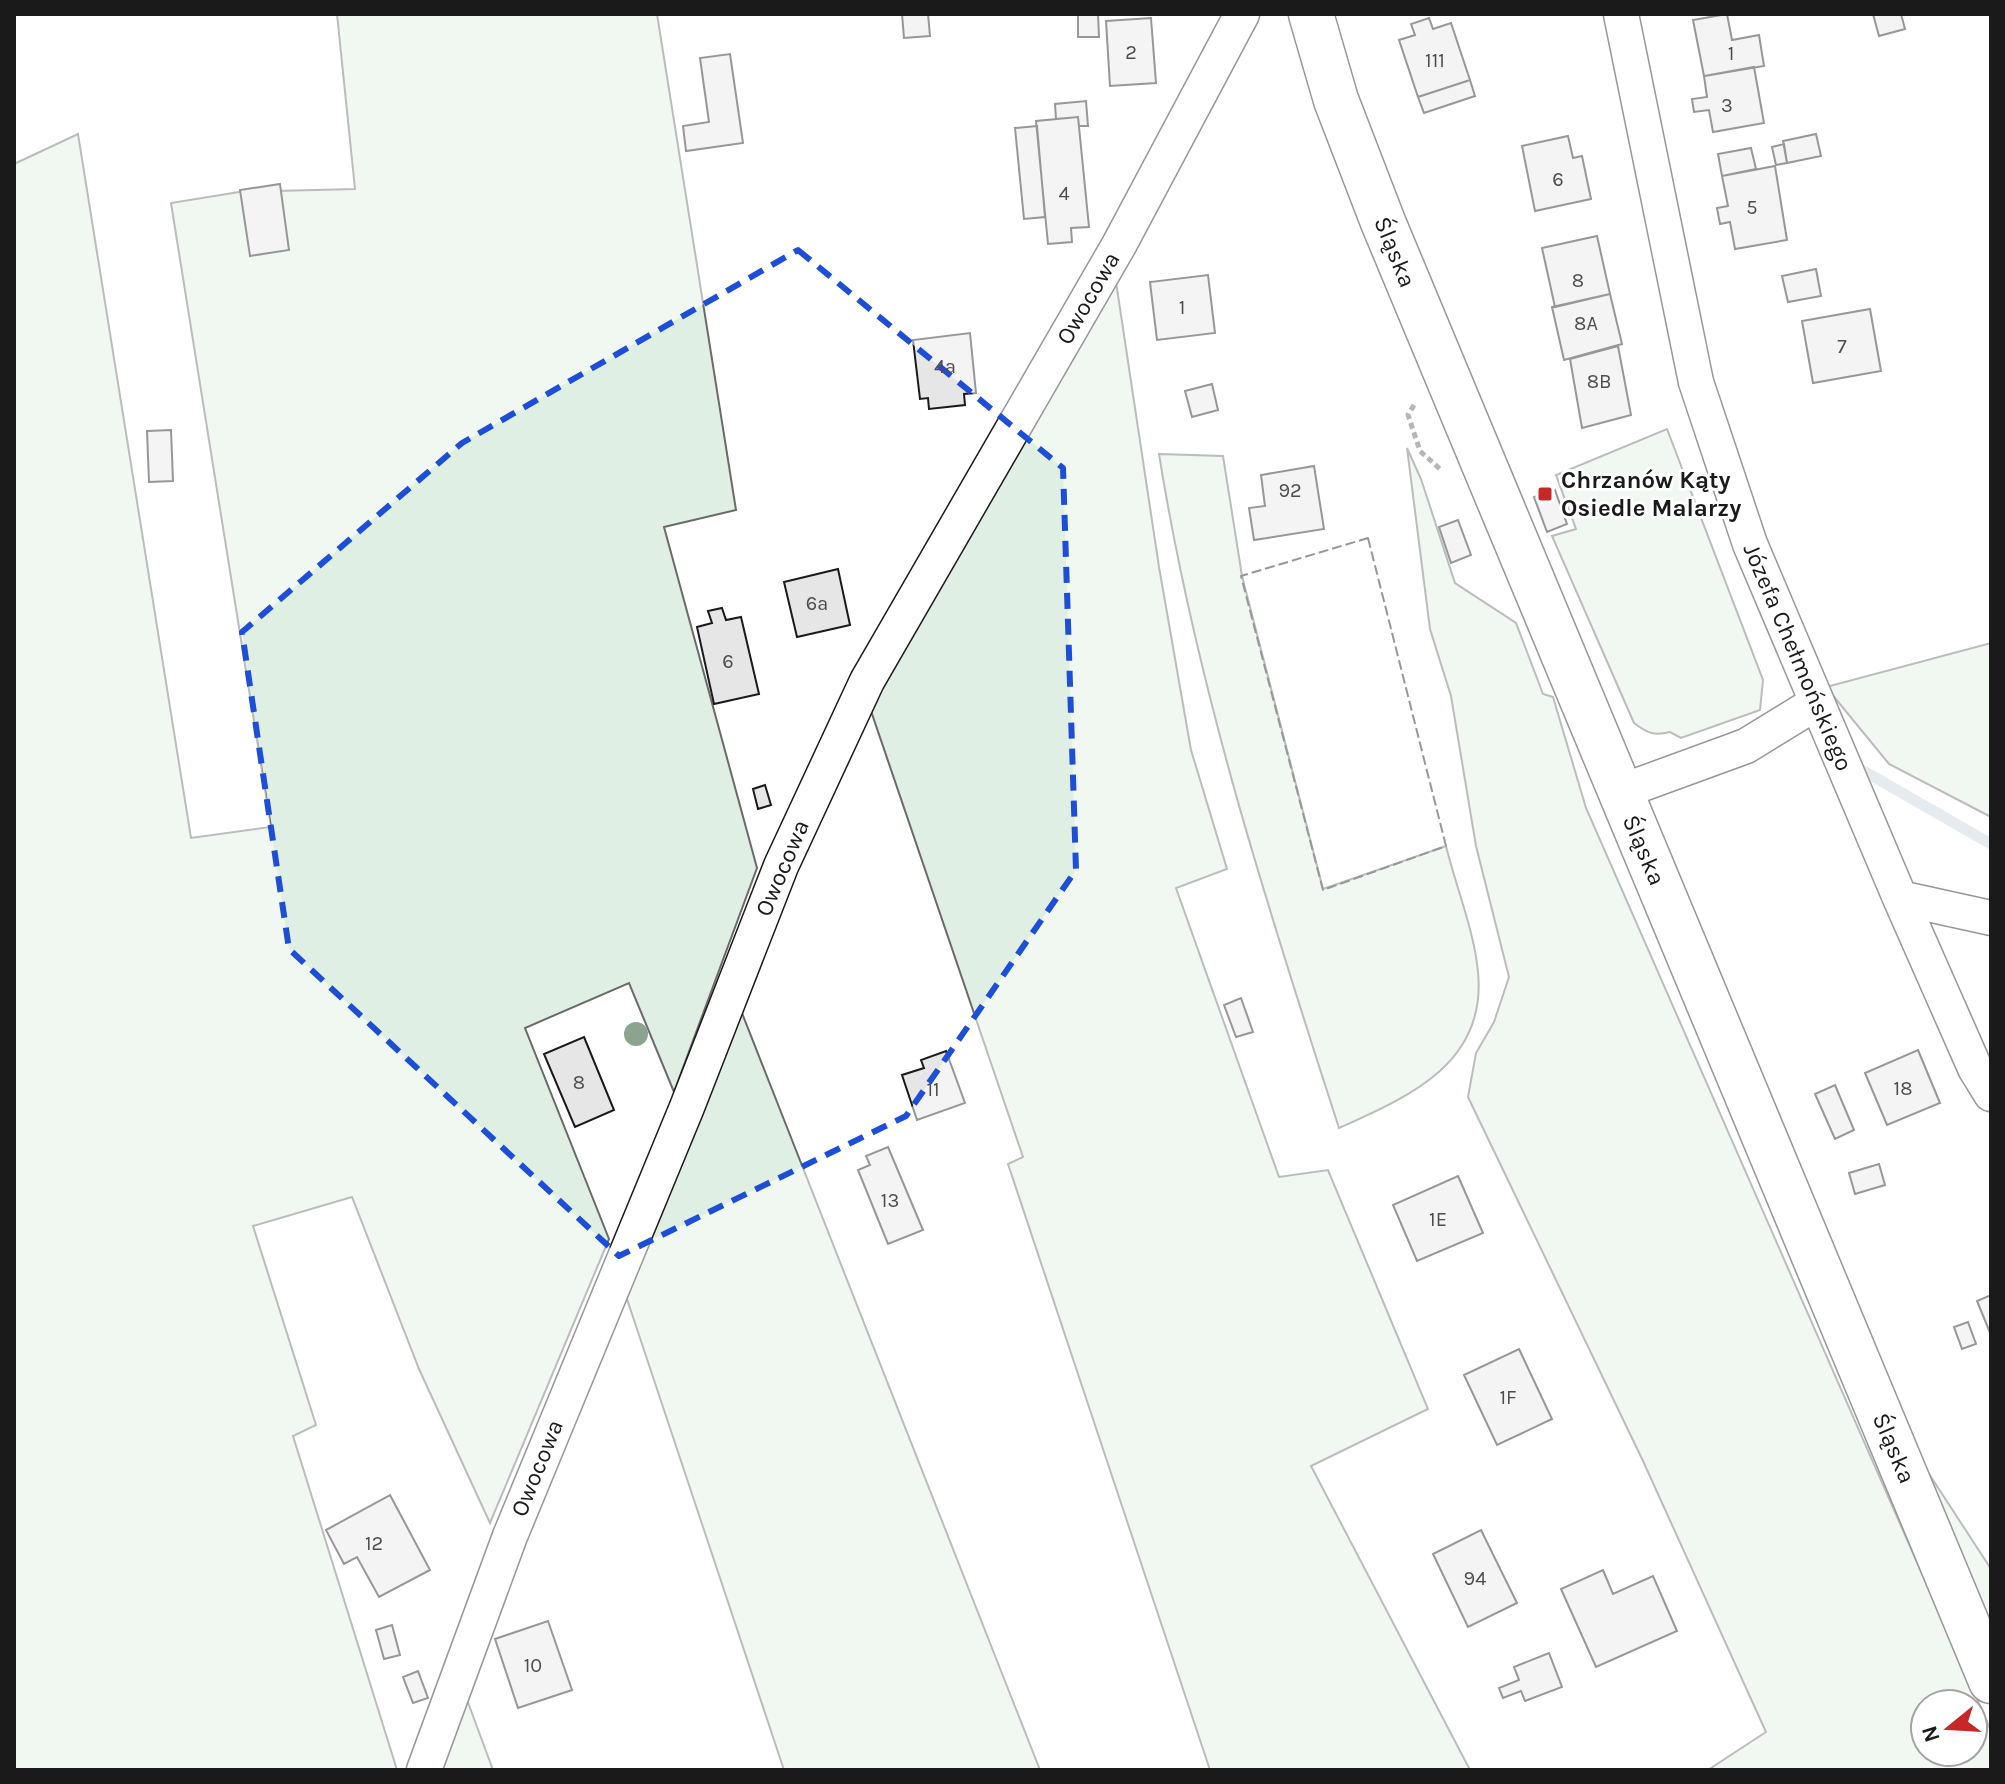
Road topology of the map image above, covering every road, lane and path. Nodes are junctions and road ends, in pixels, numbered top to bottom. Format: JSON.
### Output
{"nodes":[{"id":1,"x":1242,"y":14,"type":"edge"},
{"id":2,"x":1311,"y":14,"type":"edge"},
{"id":3,"x":1621,"y":14,"type":"edge"},
{"id":4,"x":1816,"y":703,"type":"junction"},
{"id":5,"x":1620,"y":792,"type":"junction"},
{"id":6,"x":1900,"y":898,"type":"junction"},
{"id":7,"x":1991,"y":918,"type":"edge"},
{"id":8,"x":1991,"y":1094,"type":"edge"},
{"id":9,"x":1991,"y":1681,"type":"edge"},
{"id":10,"x":424,"y":1770,"type":"edge"}],
"edges":[{"from":1,"to":10,"type":"street","name":"Owocowa"},
{"from":2,"to":5,"type":"main road","name":"Śląska"},
{"from":3,"to":4,"type":"street","name":"Józefa Chełmońskiego"},
{"from":4,"to":5,"type":"street"},
{"from":4,"to":6,"type":"street","name":"Józefa Chełmońskiego"},
{"from":5,"to":9,"type":"main road","name":"Śląska"},
{"from":6,"to":7,"type":"street"},
{"from":6,"to":8,"type":"street","name":"Józefa Chełmońskiego"}]}
